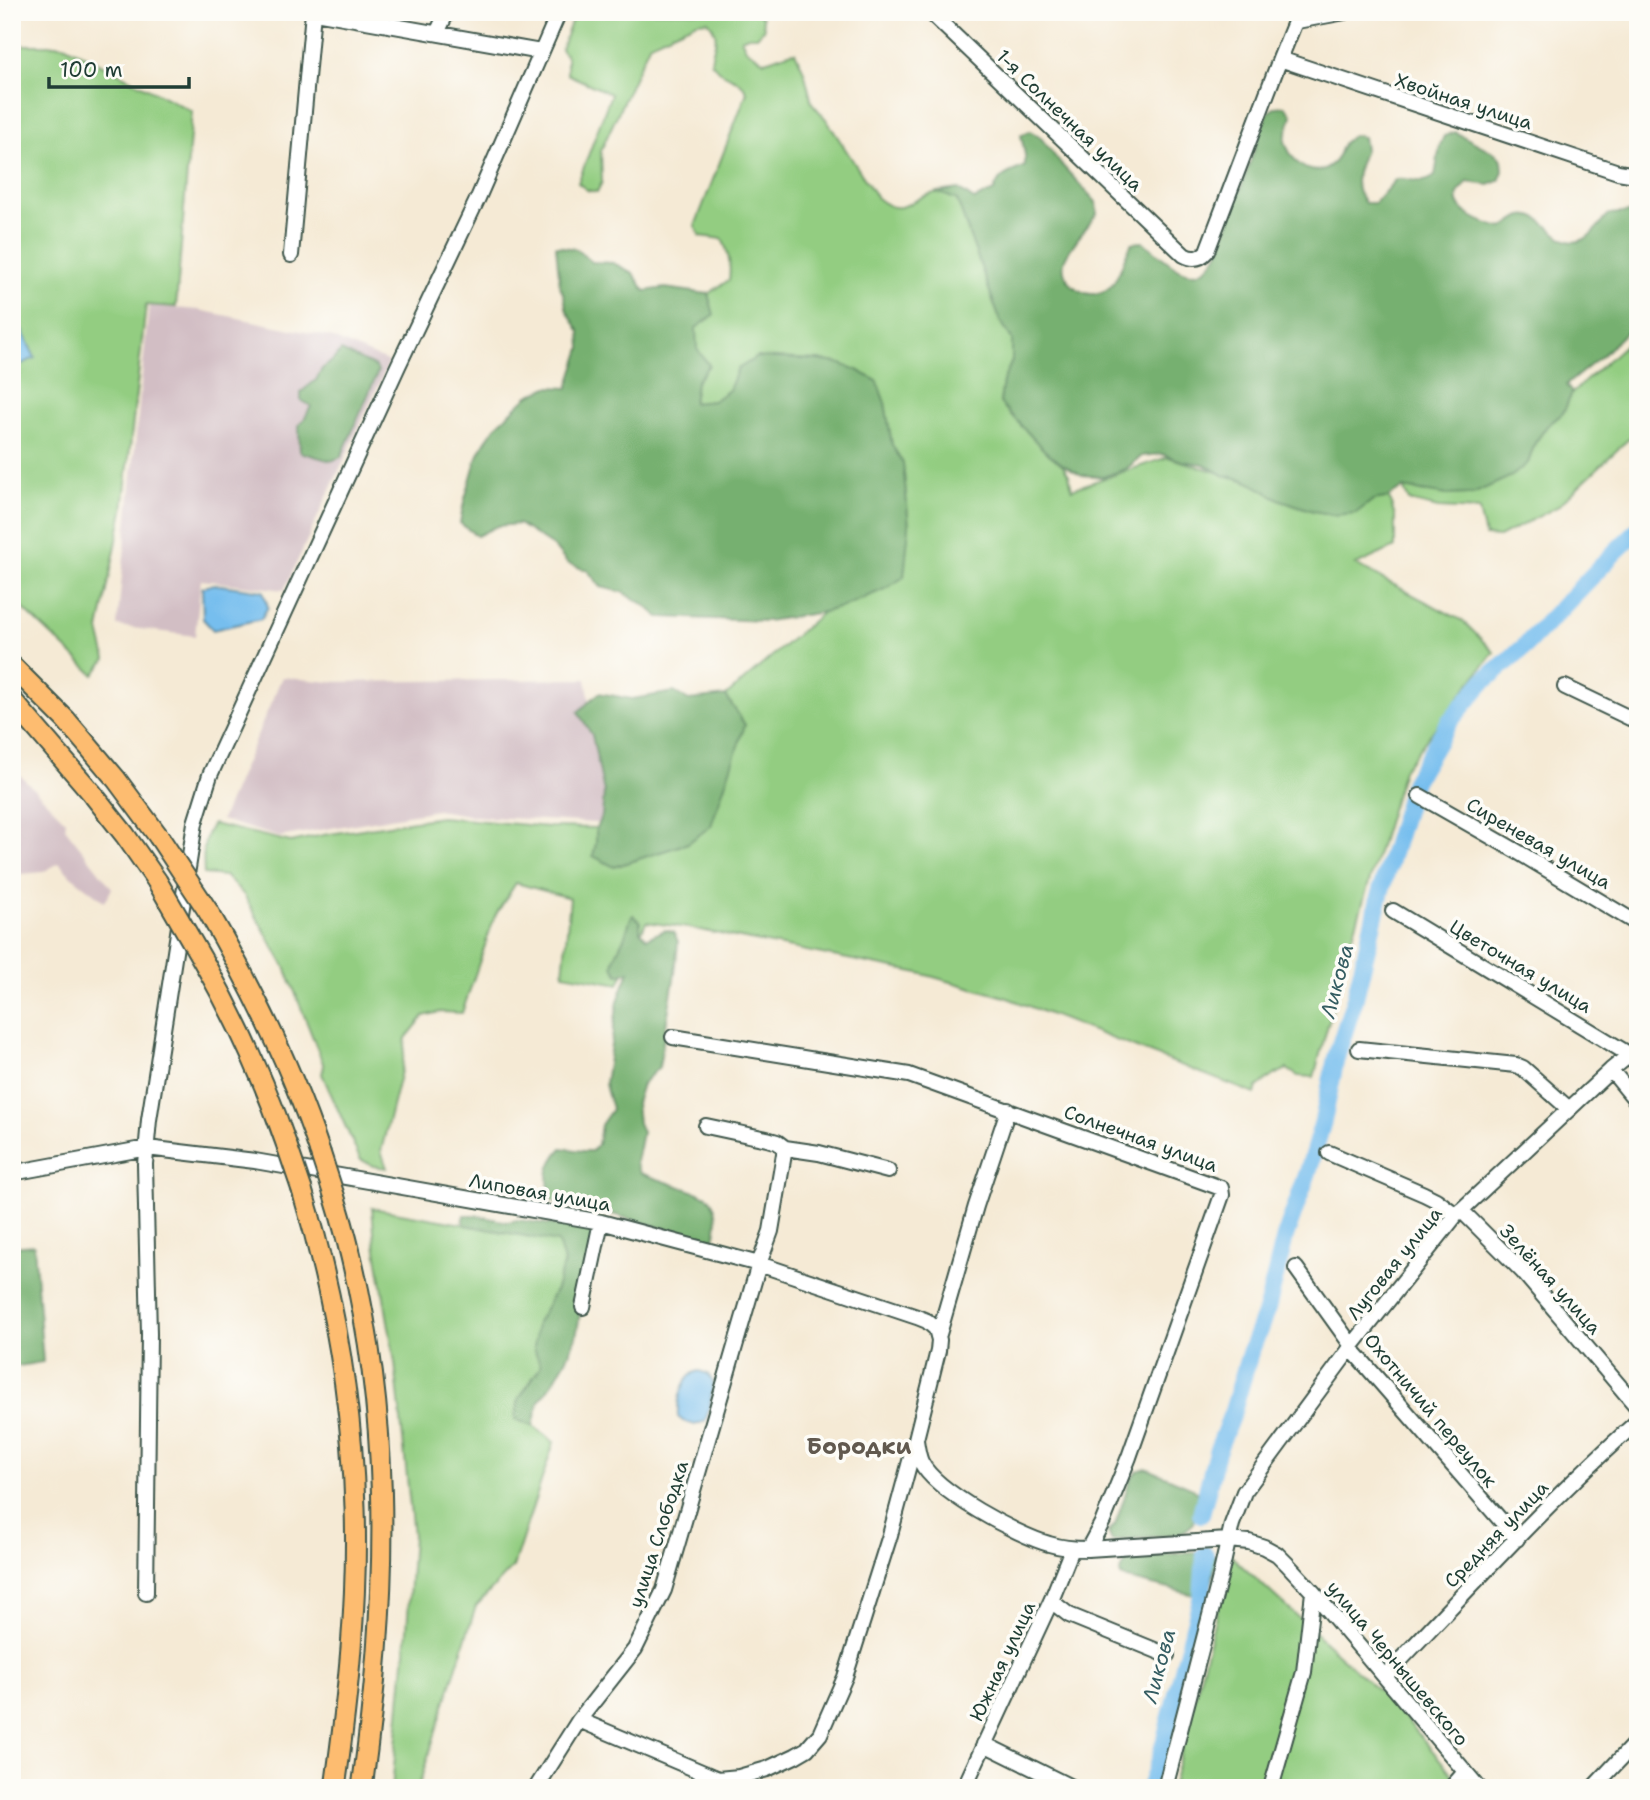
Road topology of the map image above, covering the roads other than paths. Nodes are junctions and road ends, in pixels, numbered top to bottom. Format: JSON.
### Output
{"nodes":[{"id":1,"x":314,"y":12,"type":"edge"},
{"id":2,"x":447,"y":12,"type":"edge"},
{"id":3,"x":559,"y":12,"type":"edge"},
{"id":4,"x":930,"y":12,"type":"edge"},
{"id":5,"x":1345,"y":12,"type":"edge"},
{"id":6,"x":1298,"y":16,"type":"edge"},
{"id":7,"x":437,"y":33,"type":"junction"},
{"id":8,"x":541,"y":52,"type":"junction"},
{"id":9,"x":1280,"y":59,"type":"junction"},
{"id":10,"x":1638,"y":173,"type":"edge"},
{"id":11,"x":291,"y":255,"type":"dead end"},
{"id":12,"x":12,"y":666,"type":"edge"},
{"id":13,"x":1565,"y":687,"type":"dead end"},
{"id":14,"x":12,"y":700,"type":"edge"},
{"id":15,"x":1638,"y":722,"type":"edge"},
{"id":16,"x":1420,"y":796,"type":"dead end"},
{"id":17,"x":1393,"y":911,"type":"dead end"},
{"id":18,"x":1638,"y":924,"type":"edge"},
{"id":19,"x":673,"y":1037,"type":"dead end"},
{"id":20,"x":1359,"y":1049,"type":"dead end"},
{"id":21,"x":1634,"y":1051,"type":"edge"},
{"id":22,"x":1611,"y":1070,"type":"junction"},
{"id":23,"x":1638,"y":1103,"type":"edge"},
{"id":24,"x":1569,"y":1109,"type":"junction"},
{"id":25,"x":1008,"y":1110,"type":"junction"},
{"id":26,"x":706,"y":1126,"type":"dead end"},
{"id":27,"x":147,"y":1148,"type":"junction"},
{"id":28,"x":785,"y":1148,"type":"junction"},
{"id":29,"x":1329,"y":1153,"type":"dead end"},
{"id":30,"x":888,"y":1171,"type":"dead end"},
{"id":31,"x":12,"y":1173,"type":"edge"},
{"id":32,"x":1458,"y":1213,"type":"junction"},
{"id":33,"x":601,"y":1222,"type":"junction"},
{"id":34,"x":759,"y":1264,"type":"junction"},
{"id":35,"x":1296,"y":1268,"type":"dead end"},
{"id":36,"x":583,"y":1307,"type":"dead end"},
{"id":37,"x":939,"y":1334,"type":"junction"},
{"id":38,"x":1352,"y":1346,"type":"junction"},
{"id":39,"x":1638,"y":1408,"type":"edge"},
{"id":40,"x":1638,"y":1421,"type":"edge"},
{"id":41,"x":916,"y":1439,"type":"junction"},
{"id":42,"x":1517,"y":1539,"type":"junction"},
{"id":43,"x":1228,"y":1540,"type":"junction"},
{"id":44,"x":1078,"y":1549,"type":"junction"},
{"id":45,"x":146,"y":1592,"type":"dead end"},
{"id":46,"x":1313,"y":1592,"type":"junction"},
{"id":47,"x":1051,"y":1601,"type":"junction"},
{"id":48,"x":1167,"y":1655,"type":"dead end"},
{"id":49,"x":1385,"y":1676,"type":"junction"},
{"id":50,"x":579,"y":1720,"type":"junction"},
{"id":51,"x":1638,"y":1740,"type":"edge"},
{"id":52,"x":984,"y":1744,"type":"junction"},
{"id":53,"x":1465,"y":1772,"type":"junction"},
{"id":54,"x":335,"y":1788,"type":"edge"},
{"id":55,"x":362,"y":1788,"type":"edge"},
{"id":56,"x":536,"y":1788,"type":"edge"},
{"id":57,"x":964,"y":1788,"type":"edge"},
{"id":58,"x":1073,"y":1788,"type":"edge"},
{"id":59,"x":1165,"y":1788,"type":"edge"},
{"id":60,"x":1271,"y":1788,"type":"edge"},
{"id":61,"x":1451,"y":1788,"type":"edge"},
{"id":62,"x":1479,"y":1788,"type":"edge"},
{"id":63,"x":1593,"y":1788,"type":"edge"}],
"edges":[{"from":1,"to":7,"type":"street"},
{"from":1,"to":11,"type":"street"},
{"from":2,"to":7,"type":"street"},
{"from":3,"to":8,"type":"street"},
{"from":4,"to":9,"type":"street","name":"1-я Солнечная улица"},
{"from":5,"to":6,"type":"street"},
{"from":6,"to":9,"type":"street"},
{"from":7,"to":8,"type":"street"},
{"from":8,"to":27,"type":"street"},
{"from":9,"to":10,"type":"street","name":"Хвойная улица"},
{"from":12,"to":55,"type":"highway","bridge":true},
{"from":13,"to":15,"type":"street"},
{"from":14,"to":54,"type":"highway","bridge":true},
{"from":16,"to":18,"type":"street","name":"Сиреневая улица"},
{"from":17,"to":21,"type":"street","name":"Цветочная улица"},
{"from":19,"to":25,"type":"street","name":"Солнечная улица"},
{"from":20,"to":24,"type":"street"},
{"from":21,"to":22,"type":"street","name":"Луговая улица"},
{"from":22,"to":23,"type":"street"},
{"from":22,"to":24,"type":"street","name":"Луговая улица"},
{"from":24,"to":32,"type":"street","name":"Луговая улица"},
{"from":25,"to":37,"type":"street"},
{"from":25,"to":44,"type":"street","name":"Солнечная улица"},
{"from":26,"to":28,"type":"street"},
{"from":27,"to":31,"type":"street","name":"Липовая улица"},
{"from":27,"to":33,"type":"street","name":"Липовая улица"},
{"from":27,"to":45,"type":"street"},
{"from":28,"to":30,"type":"street"},
{"from":28,"to":34,"type":"street","name":"улица Слободка"},
{"from":29,"to":32,"type":"street","name":"Зелёная улица"},
{"from":32,"to":38,"type":"street","name":"Луговая улица"},
{"from":32,"to":39,"type":"street","name":"Зелёная улица"},
{"from":33,"to":34,"type":"street","name":"Липовая улица"},
{"from":33,"to":36,"type":"street"},
{"from":34,"to":37,"type":"street","name":"Липовая улица"},
{"from":34,"to":50,"type":"street","name":"улица Слободка"},
{"from":35,"to":38,"type":"street","name":"Охотничий переулок"},
{"from":37,"to":41,"type":"street"},
{"from":38,"to":42,"type":"street","name":"Охотничий переулок"},
{"from":38,"to":43,"type":"street","name":"Луговая улица"},
{"from":40,"to":42,"type":"street","name":"Средняя улица"},
{"from":41,"to":44,"type":"street"},
{"from":41,"to":50,"type":"street"},
{"from":42,"to":49,"type":"street","name":"Средняя улица"},
{"from":43,"to":44,"type":"street","name":"улица Чернышевского"},
{"from":43,"to":46,"type":"street","name":"улица Чернышевского"},
{"from":43,"to":59,"type":"street","name":"Луговая улица"},
{"from":44,"to":47,"type":"street","name":"Южная улица"},
{"from":46,"to":49,"type":"street","name":"улица Чернышевского"},
{"from":46,"to":60,"type":"street"},
{"from":47,"to":48,"type":"street"},
{"from":47,"to":52,"type":"street","name":"Южная улица"},
{"from":49,"to":53,"type":"street","name":"улица Чернышевского"},
{"from":50,"to":56,"type":"street","name":"улица Слободка"},
{"from":51,"to":63,"type":"street"},
{"from":52,"to":57,"type":"street","name":"Южная улица"},
{"from":52,"to":58,"type":"street"},
{"from":53,"to":61,"type":"street"},
{"from":53,"to":62,"type":"street","name":"улица Чернышевского"}]}
